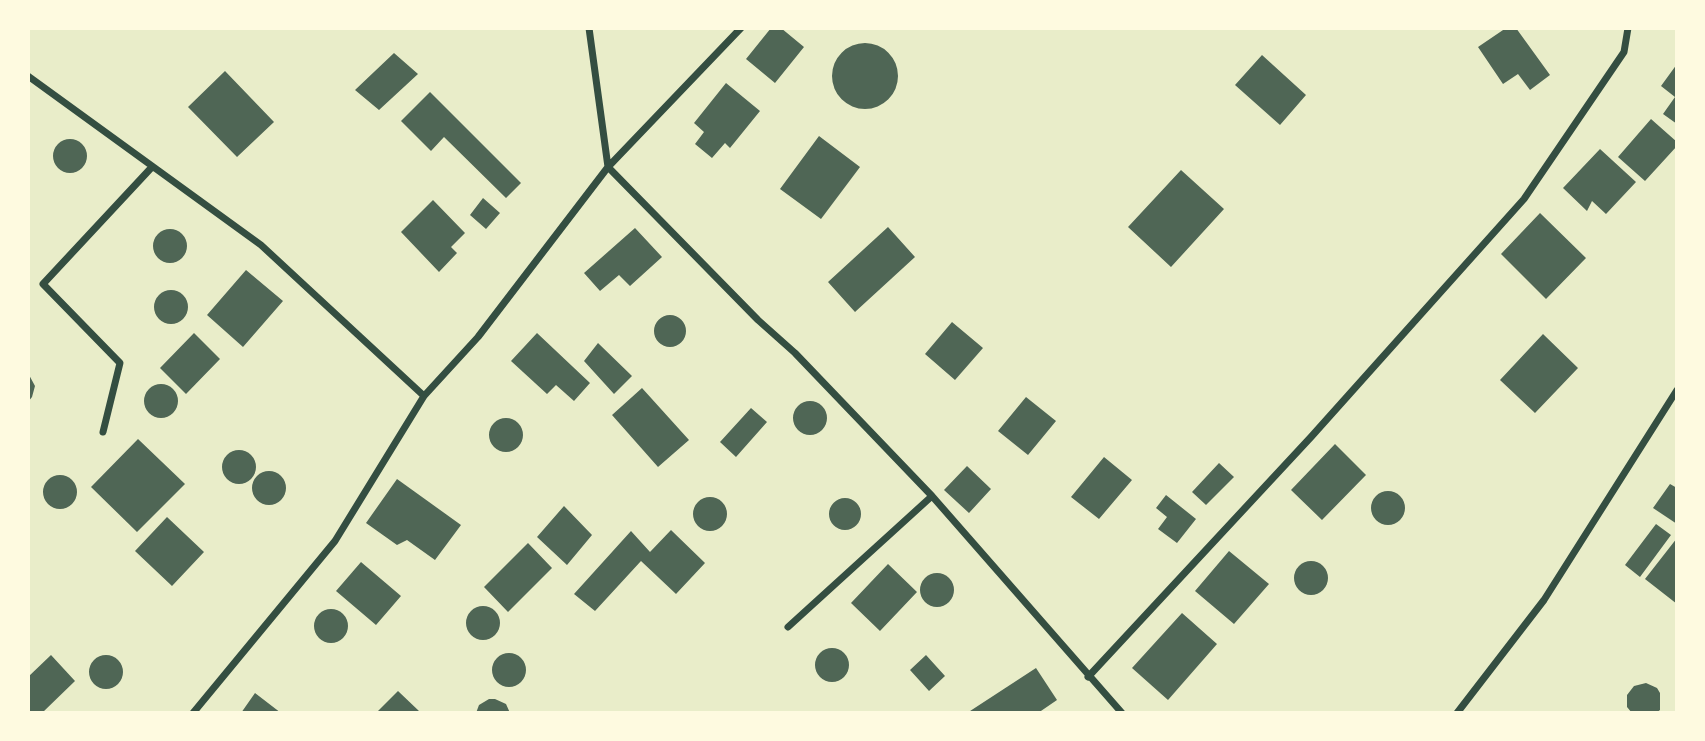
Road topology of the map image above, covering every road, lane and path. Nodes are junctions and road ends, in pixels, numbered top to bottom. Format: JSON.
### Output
{"nodes":[{"id":1,"x":589,"y":28,"type":"edge"},
{"id":2,"x":741,"y":28,"type":"edge"},
{"id":3,"x":1628,"y":28,"type":"edge"},
{"id":4,"x":28,"y":76,"type":"edge"},
{"id":5,"x":152,"y":167,"type":"junction"},
{"id":6,"x":608,"y":167,"type":"junction"},
{"id":7,"x":1677,"y":390,"type":"edge"},
{"id":8,"x":424,"y":396,"type":"junction"},
{"id":9,"x":103,"y":432,"type":"dead end"},
{"id":10,"x":932,"y":496,"type":"junction"},
{"id":11,"x":788,"y":627,"type":"dead end"},
{"id":12,"x":1088,"y":677,"type":"junction"},
{"id":13,"x":193,"y":713,"type":"edge"},
{"id":14,"x":1122,"y":713,"type":"edge"},
{"id":15,"x":1457,"y":713,"type":"edge"}],
"edges":[{"from":1,"to":6,"type":"street"},
{"from":2,"to":6,"type":"street"},
{"from":3,"to":12,"type":"street"},
{"from":4,"to":5,"type":"street"},
{"from":5,"to":8,"type":"street"},
{"from":5,"to":9,"type":"street"},
{"from":6,"to":8,"type":"street"},
{"from":6,"to":10,"type":"street"},
{"from":7,"to":15,"type":"street"},
{"from":8,"to":13,"type":"street"},
{"from":10,"to":11,"type":"street"},
{"from":10,"to":12,"type":"street"},
{"from":12,"to":14,"type":"street"}]}
